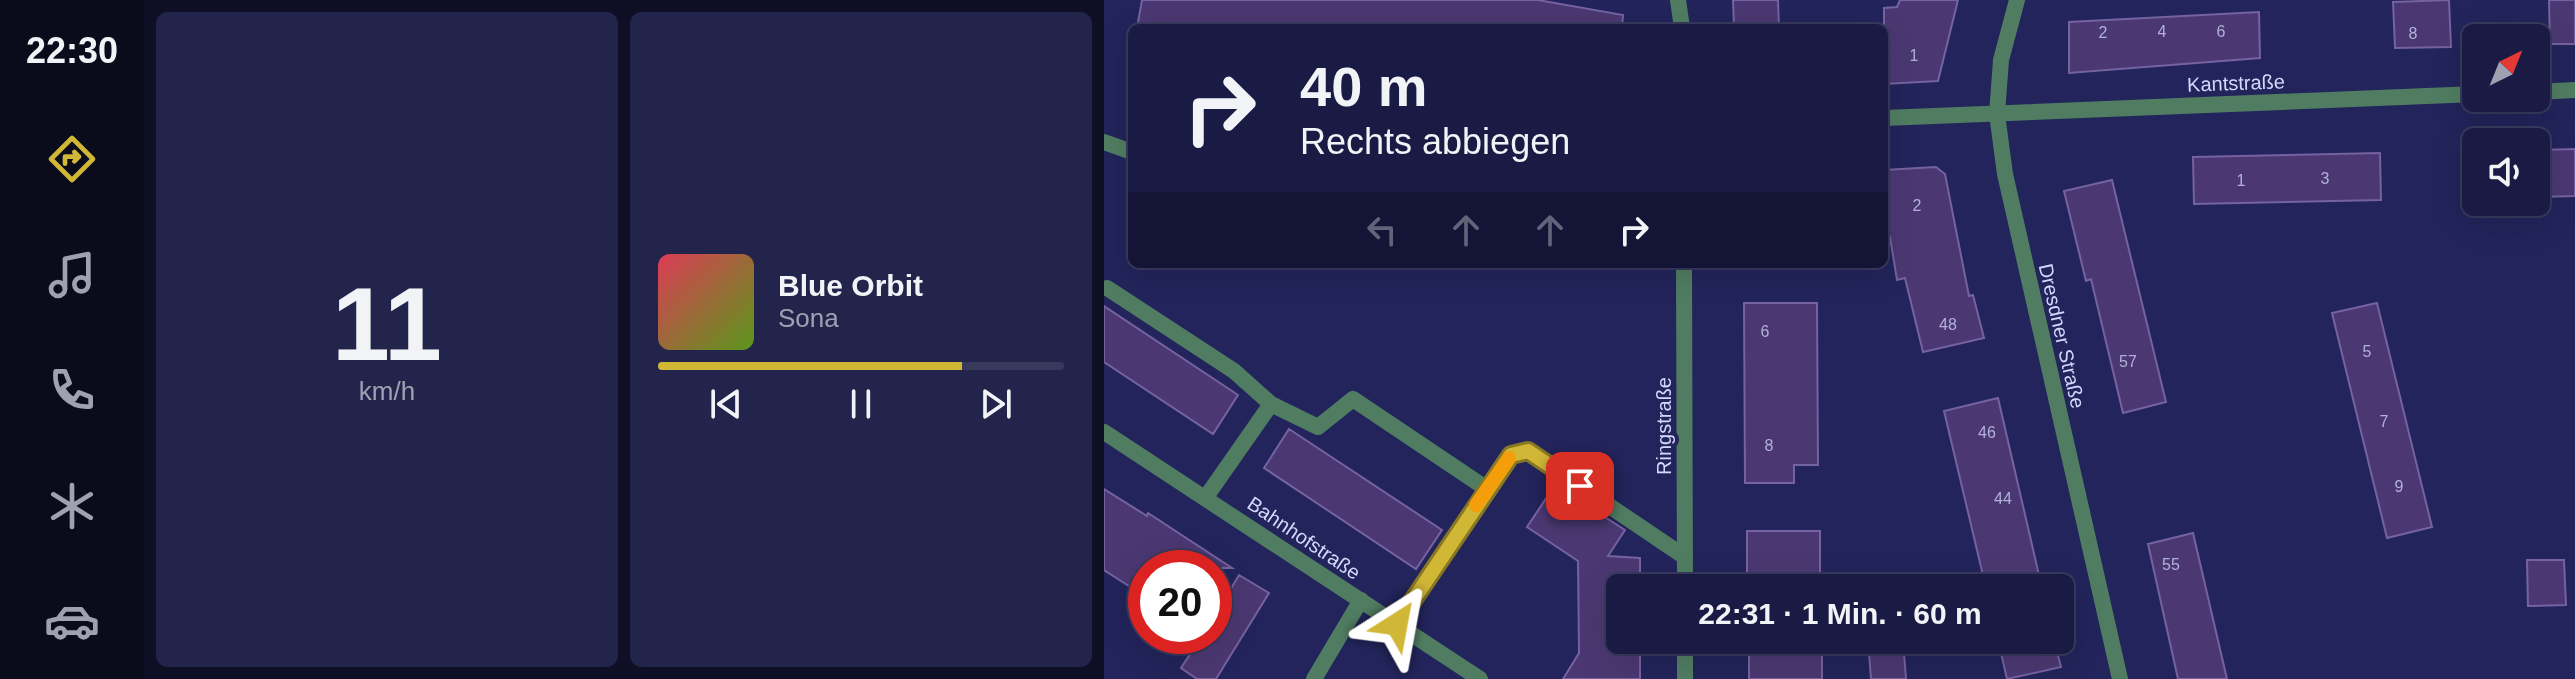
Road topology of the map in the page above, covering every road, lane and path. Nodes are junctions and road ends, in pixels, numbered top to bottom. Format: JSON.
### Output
{"nodes":[{"id":1,"x":1678,"y":0,"type":"edge"},
{"id":2,"x":2017,"y":0,"type":"edge"},
{"id":3,"x":1681,"y":24,"type":"edge"},
{"id":4,"x":2575,"y":90,"type":"edge"},
{"id":5,"x":2550,"y":91,"type":"edge"},
{"id":6,"x":2462,"y":95,"type":"edge"},
{"id":7,"x":1997,"y":114,"type":"junction"},
{"id":8,"x":1888,"y":118,"type":"edge"},
{"id":9,"x":1104,"y":142,"type":"edge"},
{"id":10,"x":1128,"y":151,"type":"edge"},
{"id":11,"x":1684,"y":268,"type":"edge"},
{"id":12,"x":1107,"y":288,"type":"dead end"},
{"id":13,"x":1271,"y":404,"type":"junction"},
{"id":14,"x":1104,"y":432,"type":"edge"},
{"id":15,"x":1487,"y":489,"type":"junction"},
{"id":16,"x":1206,"y":497,"type":"junction"},
{"id":17,"x":1685,"y":557,"type":"junction"},
{"id":18,"x":1685,"y":574,"type":"edge"},
{"id":19,"x":1361,"y":600,"type":"junction"},
{"id":20,"x":1397,"y":624,"type":"junction"},
{"id":21,"x":1685,"y":654,"type":"edge"},
{"id":22,"x":1314,"y":679,"type":"edge"},
{"id":23,"x":1480,"y":679,"type":"edge"},
{"id":24,"x":1685,"y":679,"type":"edge"},
{"id":25,"x":2120,"y":679,"type":"edge"}],
"edges":[{"from":1,"to":3,"type":"street"},
{"from":2,"to":7,"type":"street","name":"Dresdner Straße"},
{"from":4,"to":5,"type":"street"},
{"from":6,"to":7,"type":"street","name":"Kantstraße"},
{"from":7,"to":8,"type":"street"},
{"from":7,"to":25,"type":"street","name":"Dresdner Straße"},
{"from":9,"to":10,"type":"street"},
{"from":11,"to":17,"type":"street","name":"Ringstraße"},
{"from":12,"to":13,"type":"street"},
{"from":13,"to":15,"type":"street"},
{"from":13,"to":16,"type":"street"},
{"from":14,"to":16,"type":"street","name":"Bahnhofstraße"},
{"from":15,"to":17,"type":"street"},
{"from":15,"to":20,"type":"street"},
{"from":16,"to":19,"type":"street","name":"Bahnhofstraße"},
{"from":17,"to":18,"type":"street","name":"Ringstraße"},
{"from":19,"to":20,"type":"street","name":"Bahnhofstraße"},
{"from":19,"to":22,"type":"street"},
{"from":20,"to":23,"type":"street","name":"Bahnhofstraße"},
{"from":21,"to":24,"type":"street"}]}
